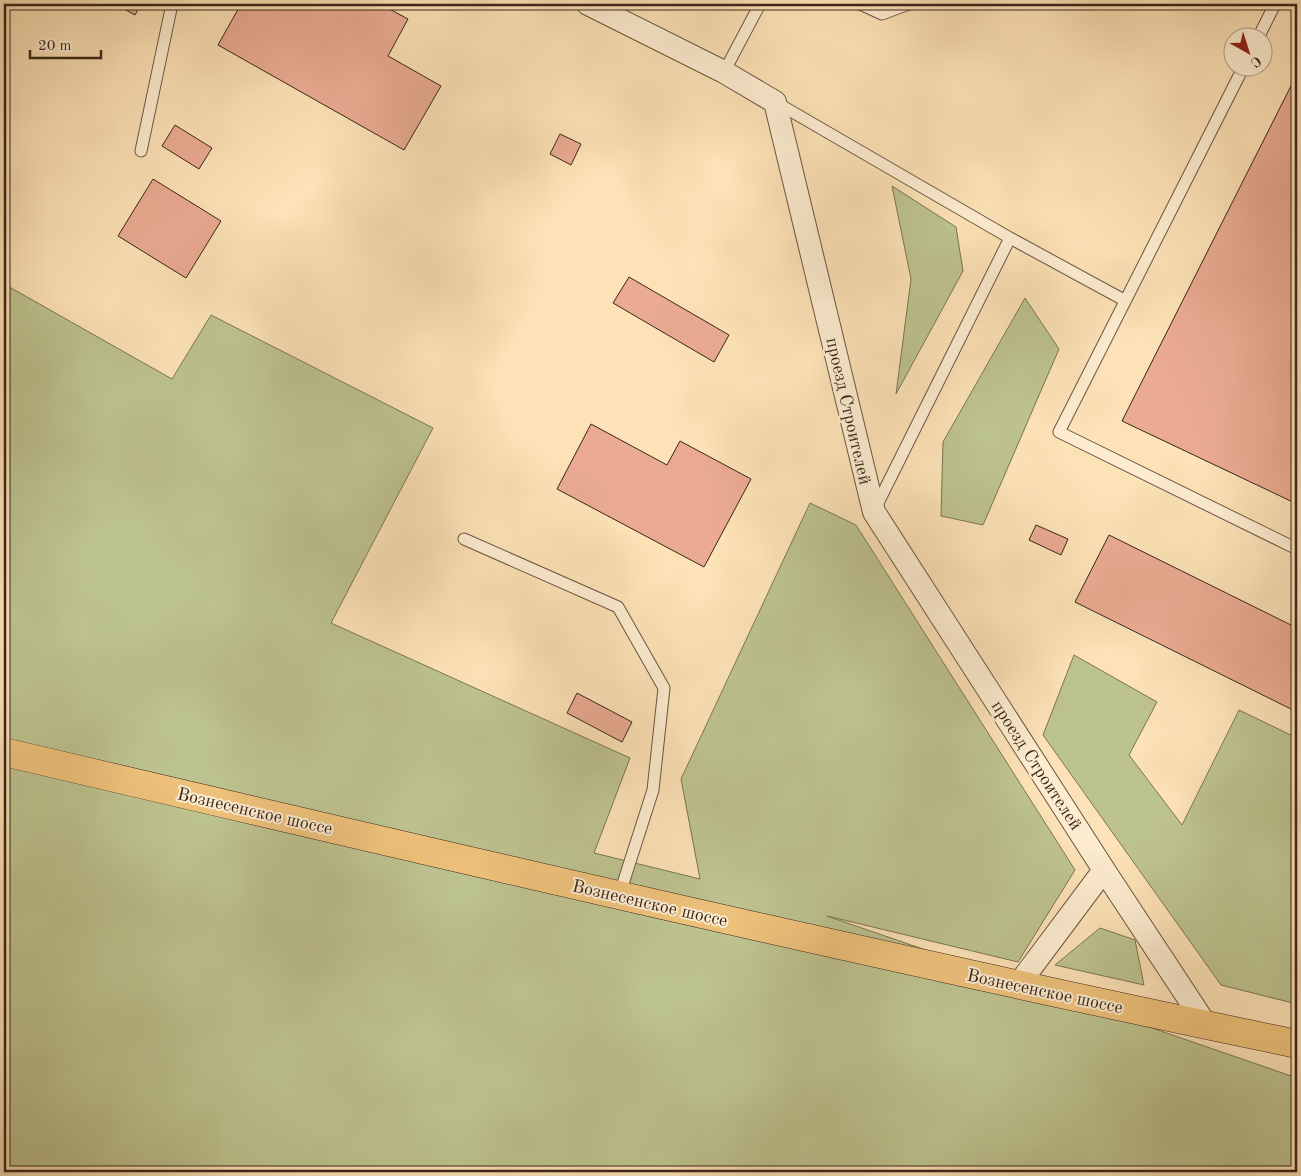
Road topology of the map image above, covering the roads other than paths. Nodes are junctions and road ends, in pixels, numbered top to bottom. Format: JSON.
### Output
{"nodes":[{"id":1,"x":172,"y":4,"type":"edge"},
{"id":2,"x":588,"y":4,"type":"edge"},
{"id":3,"x":760,"y":4,"type":"edge"},
{"id":4,"x":860,"y":4,"type":"edge"},
{"id":5,"x":909,"y":4,"type":"edge"},
{"id":6,"x":1275,"y":4,"type":"edge"},
{"id":7,"x":1263,"y":28,"type":"edge"},
{"id":8,"x":724,"y":72,"type":"junction"},
{"id":9,"x":1238,"y":78,"type":"edge"},
{"id":10,"x":775,"y":102,"type":"junction"},
{"id":11,"x":141,"y":151,"type":"dead end"},
{"id":12,"x":1010,"y":238,"type":"junction"},
{"id":13,"x":1124,"y":300,"type":"junction"},
{"id":14,"x":874,"y":512,"type":"junction"},
{"id":15,"x":464,"y":539,"type":"dead end"},
{"id":16,"x":1297,"y":549,"type":"edge"},
{"id":17,"x":4,"y":752,"type":"edge"},
{"id":18,"x":1104,"y":870,"type":"junction"},
{"id":19,"x":619,"y":896,"type":"junction"},
{"id":20,"x":1018,"y":985,"type":"junction"},
{"id":21,"x":1206,"y":1025,"type":"junction"},
{"id":22,"x":1297,"y":1044,"type":"edge"}],
"edges":[{"from":1,"to":11,"type":"lane"},
{"from":2,"to":8,"type":"street"},
{"from":3,"to":8,"type":"lane"},
{"from":4,"to":5,"type":"lane"},
{"from":6,"to":7,"type":"lane"},
{"from":8,"to":10,"type":"street"},
{"from":9,"to":13,"type":"lane"},
{"from":10,"to":12,"type":"lane"},
{"from":10,"to":14,"type":"street","name":"проезд Строителей"},
{"from":12,"to":13,"type":"lane"},
{"from":12,"to":14,"type":"lane"},
{"from":13,"to":16,"type":"lane"},
{"from":14,"to":18,"type":"street","name":"проезд Строителей"},
{"from":15,"to":19,"type":"lane"},
{"from":17,"to":19,"type":"main road","name":"Вознесенское шоссе"},
{"from":18,"to":20,"type":"street"},
{"from":18,"to":21,"type":"street","name":"проезд Строителей"},
{"from":19,"to":20,"type":"main road","name":"Вознесенское шоссе"},
{"from":20,"to":21,"type":"main road","name":"Вознесенское шоссе"},
{"from":21,"to":22,"type":"main road","name":"Вознесенское шоссе"}]}
